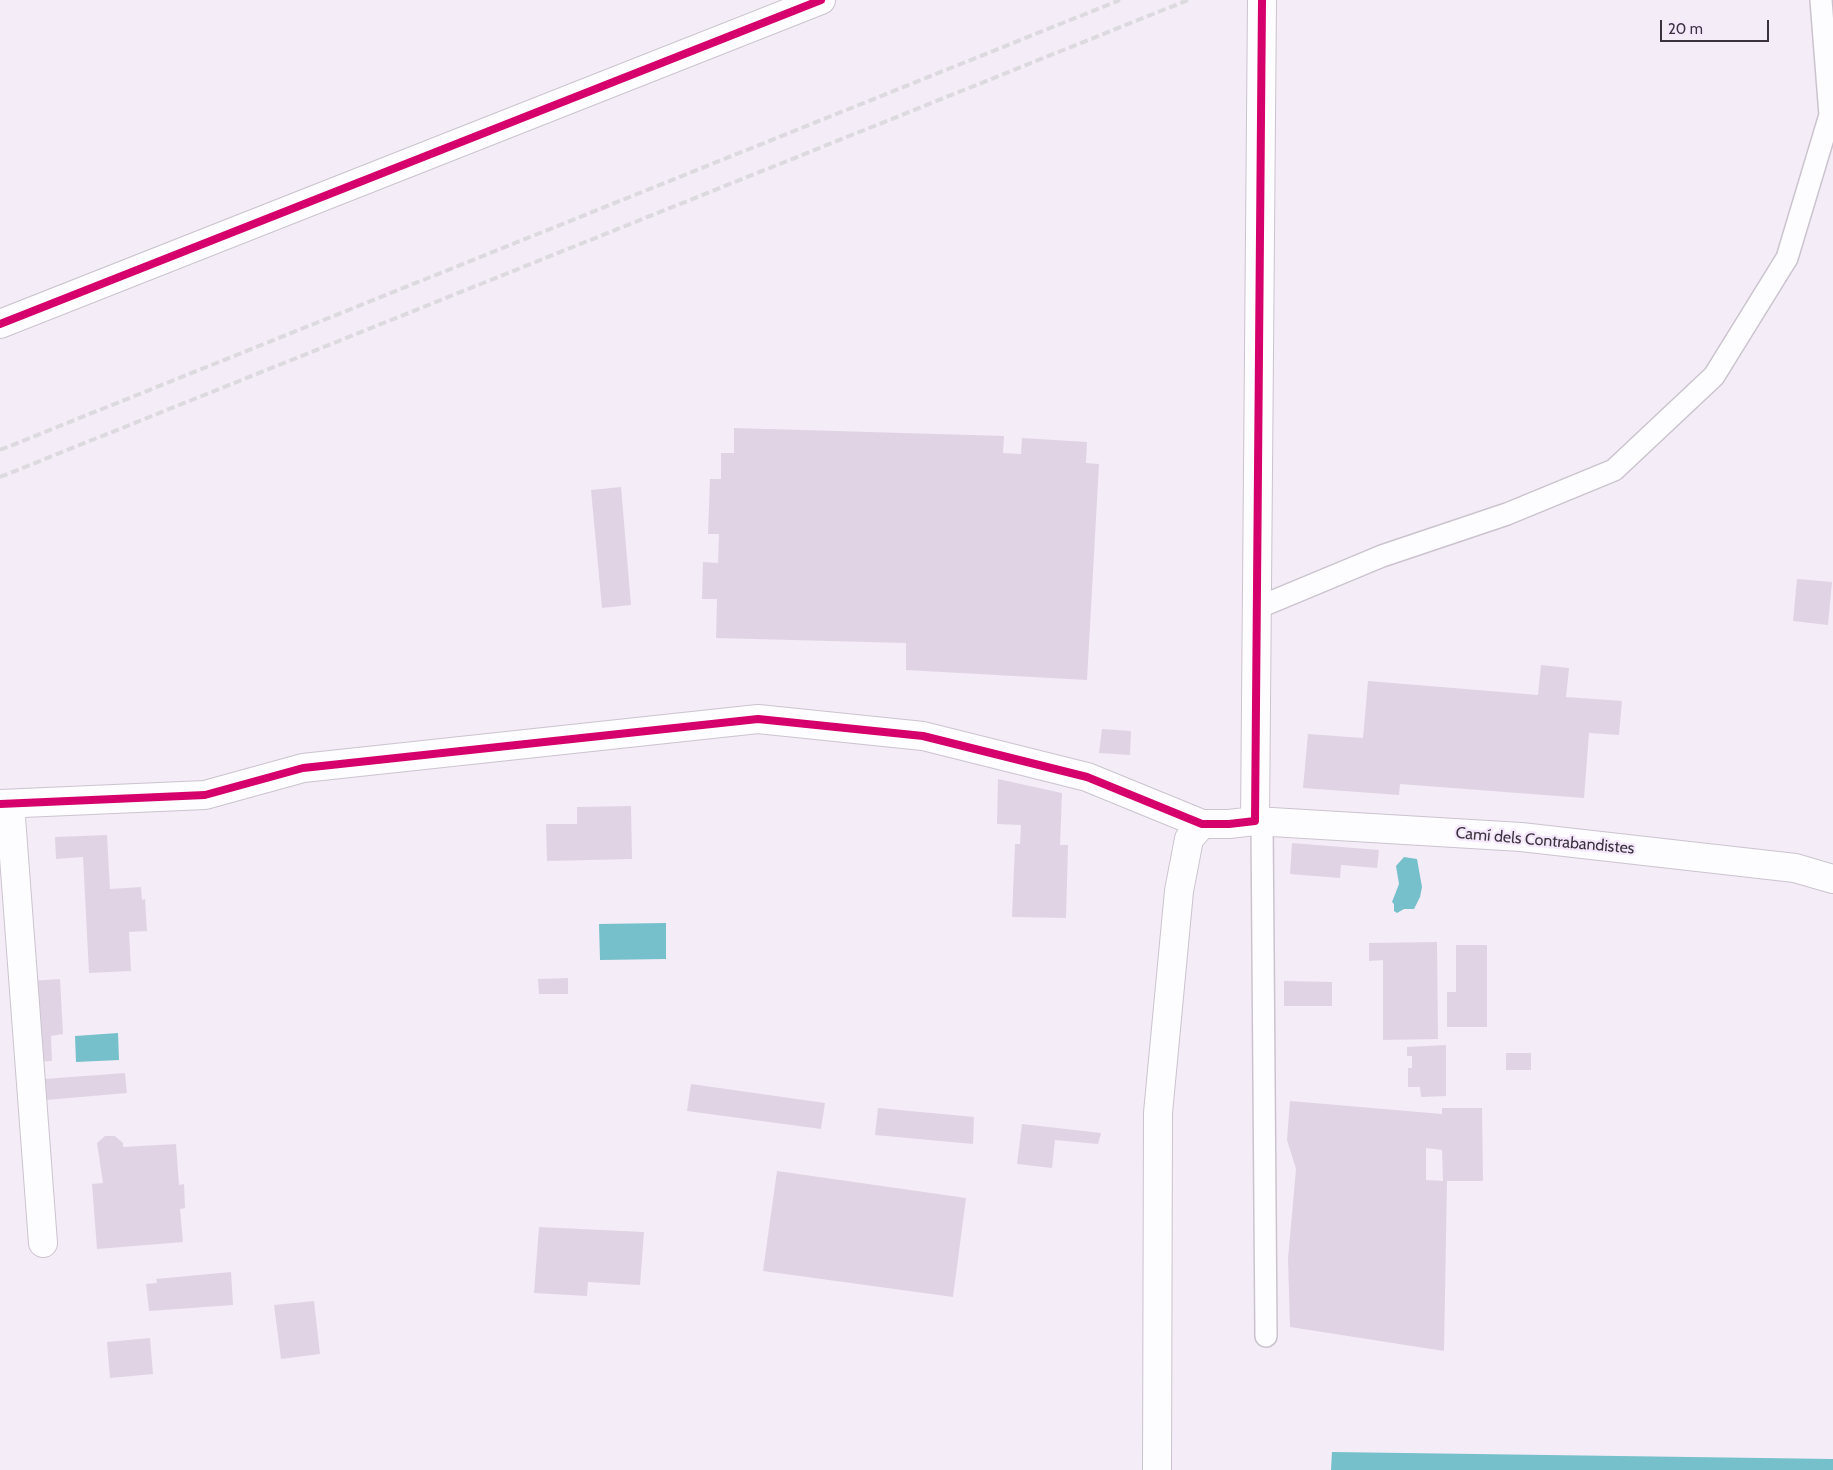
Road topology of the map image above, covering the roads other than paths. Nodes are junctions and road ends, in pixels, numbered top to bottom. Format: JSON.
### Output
{"nodes":[{"id":1,"x":821,"y":0,"type":"edge"},
{"id":2,"x":1262,"y":0,"type":"edge"},
{"id":3,"x":1820,"y":0,"type":"edge"},
{"id":4,"x":0,"y":324,"type":"edge"},
{"id":5,"x":1256,"y":608,"type":"junction"},
{"id":6,"x":5,"y":804,"type":"edge"},
{"id":7,"x":1258,"y":821,"type":"junction"},
{"id":8,"x":1202,"y":824,"type":"junction"},
{"id":9,"x":1833,"y":879,"type":"edge"},
{"id":10,"x":43,"y":1243,"type":"dead end"},
{"id":11,"x":1266,"y":1336,"type":"dead end"},
{"id":12,"x":1156,"y":1470,"type":"edge"}],
"edges":[{"from":1,"to":4,"type":"street"},
{"from":2,"to":5,"type":"street"},
{"from":3,"to":5,"type":"lane"},
{"from":5,"to":7,"type":"street"},
{"from":6,"to":8,"type":"street"},
{"from":6,"to":10,"type":"street"},
{"from":7,"to":8,"type":"street","name":"Camí dels Contrabandistes"},
{"from":7,"to":9,"type":"street","name":"Camí dels Contrabandistes"},
{"from":7,"to":11,"type":"lane"},
{"from":8,"to":12,"type":"street"}]}
